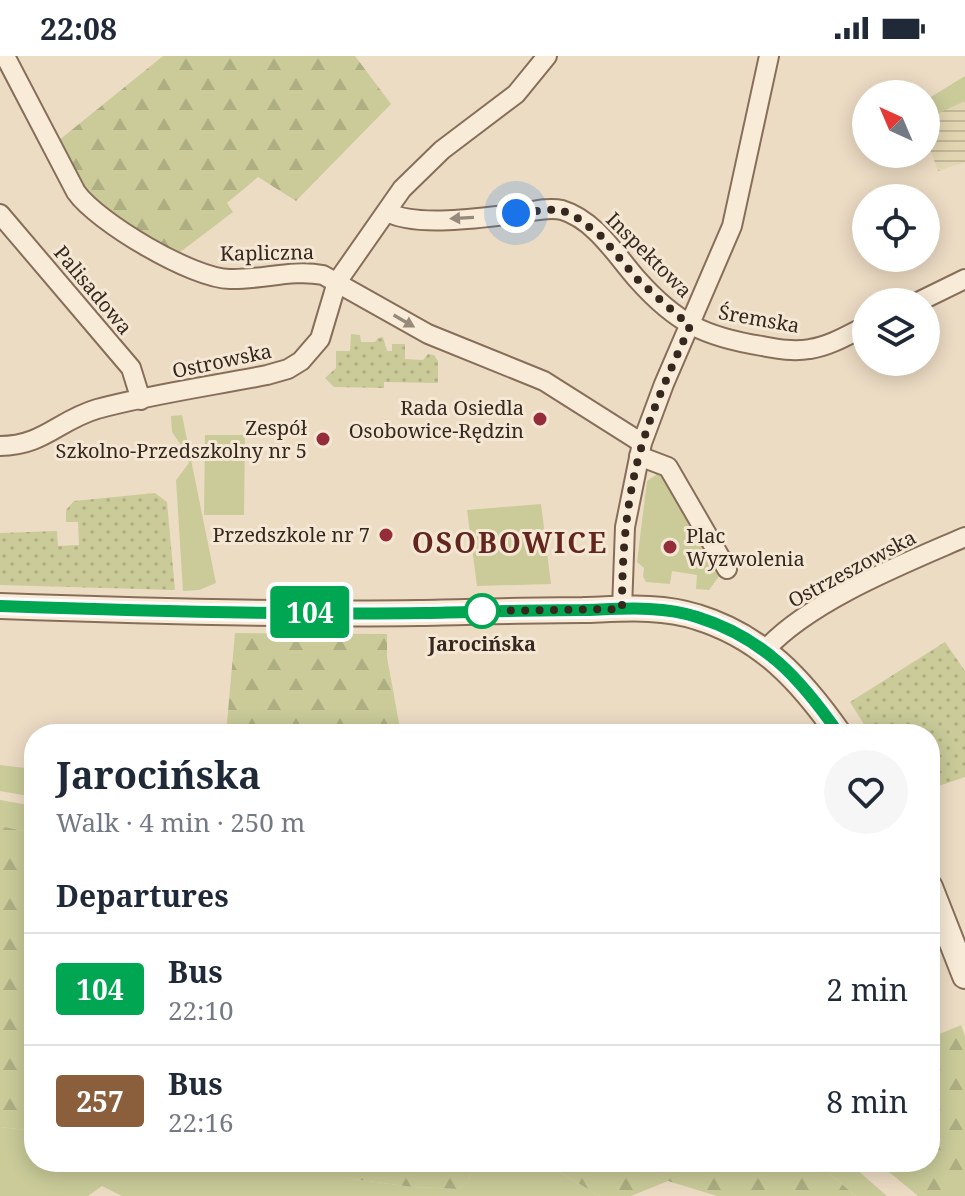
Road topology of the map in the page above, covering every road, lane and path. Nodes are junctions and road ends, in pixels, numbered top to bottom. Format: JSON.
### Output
{"nodes":[{"id":1,"x":5,"y":56,"type":"edge"},
{"id":2,"x":547,"y":56,"type":"edge"},
{"id":3,"x":769,"y":56,"type":"edge"},
{"id":4,"x":388,"y":212,"type":"junction"},
{"id":5,"x":2,"y":222,"type":"edge"},
{"id":6,"x":965,"y":279,"type":"edge"},
{"id":7,"x":337,"y":282,"type":"junction"},
{"id":8,"x":940,"y":291,"type":"edge"},
{"id":9,"x":690,"y":326,"type":"junction"},
{"id":10,"x":852,"y":333,"type":"edge"},
{"id":11,"x":141,"y":400,"type":"junction"},
{"id":12,"x":0,"y":446,"type":"edge"},
{"id":13,"x":641,"y":449,"type":"junction"},
{"id":14,"x":965,"y":537,"type":"edge"},
{"id":15,"x":727,"y":569,"type":"dead end"},
{"id":16,"x":0,"y":606,"type":"edge"},
{"id":17,"x":622,"y":609,"type":"junction"},
{"id":18,"x":765,"y":650,"type":"junction"},
{"id":19,"x":832,"y":724,"type":"edge"},
{"id":20,"x":940,"y":912,"type":"edge"},
{"id":21,"x":965,"y":976,"type":"edge"}],
"edges":[{"from":1,"to":7,"type":"street","name":"Kapliczna"},
{"from":2,"to":4,"type":"street","name":"Ostrowska"},
{"from":3,"to":9,"type":"street"},
{"from":4,"to":7,"type":"street","name":"Ostrowska"},
{"from":9,"to":4,"type":"street","name":"Inspektowa","one_way":true},
{"from":5,"to":11,"type":"street","name":"Palisadowa"},
{"from":6,"to":8,"type":"street"},
{"from":7,"to":11,"type":"street","name":"Ostrowska"},
{"from":7,"to":13,"type":"street","name":"Kapliczna","one_way":true},
{"from":9,"to":10,"type":"street","name":"Śremska"},
{"from":9,"to":13,"type":"street"},
{"from":11,"to":12,"type":"street","name":"Ostrowska"},
{"from":13,"to":15,"type":"street"},
{"from":13,"to":17,"type":"street"},
{"from":14,"to":18,"type":"street","name":"Ostrzeszowska"},
{"from":16,"to":17,"type":"street"},
{"from":17,"to":18,"type":"street"},
{"from":18,"to":19,"type":"street"},
{"from":20,"to":21,"type":"street"}]}
